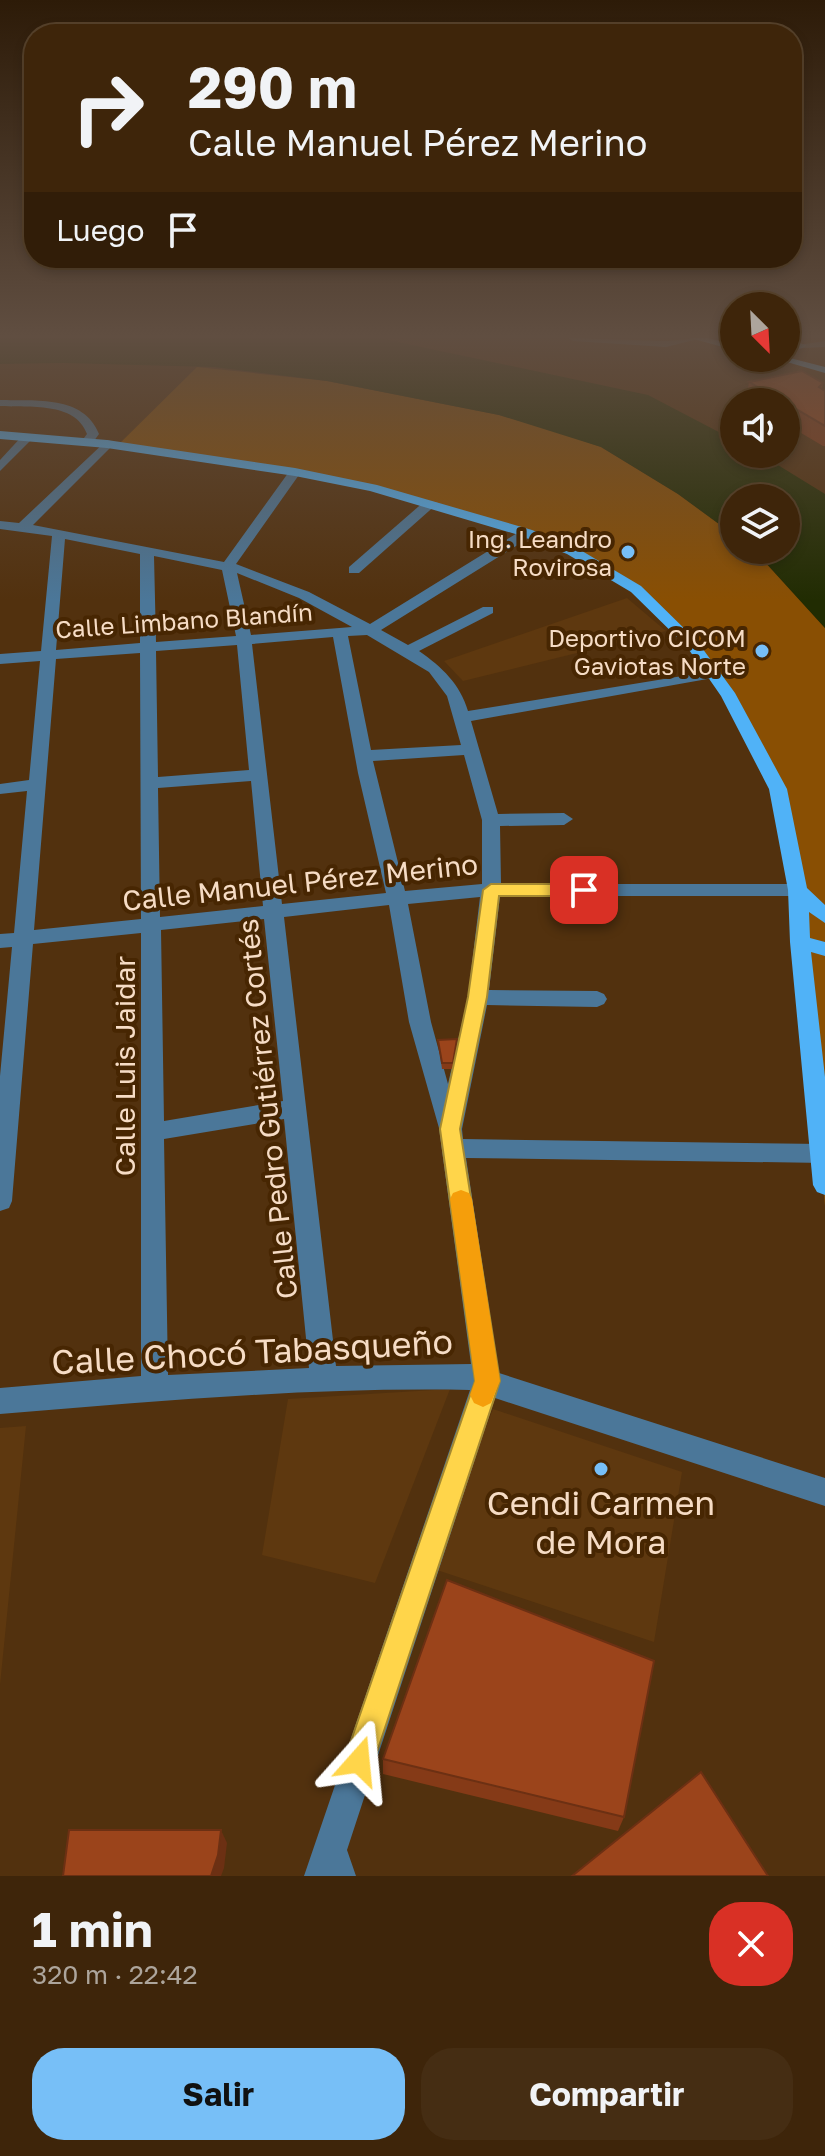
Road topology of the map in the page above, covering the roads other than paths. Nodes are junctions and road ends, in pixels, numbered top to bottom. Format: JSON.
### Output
{"nodes":[{"id":1,"x":92,"y":426,"type":"edge"},
{"id":2,"x":0,"y":435,"type":"edge"},
{"id":3,"x":28,"y":437,"type":"junction"},
{"id":4,"x":87,"y":442,"type":"junction"},
{"id":5,"x":107,"y":444,"type":"junction"},
{"id":6,"x":0,"y":467,"type":"edge"},
{"id":7,"x":295,"y":472,"type":"junction"},
{"id":8,"x":431,"y":503,"type":"junction"},
{"id":9,"x":0,"y":525,"type":"edge"},
{"id":10,"x":22,"y":528,"type":"junction"},
{"id":11,"x":527,"y":533,"type":"junction"},
{"id":12,"x":59,"y":534,"type":"junction"},
{"id":13,"x":147,"y":551,"type":"junction"},
{"id":14,"x":228,"y":566,"type":"junction"},
{"id":15,"x":354,"y":570,"type":"dead end"},
{"id":16,"x":488,"y":610,"type":"dead end"},
{"id":17,"x":371,"y":630,"type":"junction"},
{"id":18,"x":340,"y":632,"type":"junction"},
{"id":19,"x":244,"y":639,"type":"junction"},
{"id":20,"x":148,"y":646,"type":"junction"},
{"id":21,"x":408,"y":651,"type":"junction"},
{"id":22,"x":50,"y":655,"type":"junction"},
{"id":23,"x":0,"y":659,"type":"edge"},
{"id":24,"x":713,"y":673,"type":"junction"},
{"id":25,"x":463,"y":717,"type":"junction"},
{"id":26,"x":471,"y":749,"type":"junction"},
{"id":27,"x":364,"y":756,"type":"junction"},
{"id":28,"x":257,"y":775,"type":"junction"},
{"id":29,"x":149,"y":783,"type":"junction"},
{"id":30,"x":36,"y":784,"type":"junction"},
{"id":31,"x":0,"y":789,"type":"edge"},
{"id":32,"x":564,"y":819,"type":"dead end"},
{"id":33,"x":491,"y":820,"type":"junction"},
{"id":34,"x":491,"y":890,"type":"junction"},
{"id":35,"x":798,"y":890,"type":"junction"},
{"id":36,"x":397,"y":898,"type":"junction"},
{"id":37,"x":274,"y":912,"type":"junction"},
{"id":38,"x":825,"y":916,"type":"edge"},
{"id":39,"x":150,"y":925,"type":"junction"},
{"id":40,"x":23,"y":939,"type":"junction"},
{"id":41,"x":0,"y":941,"type":"edge"},
{"id":42,"x":800,"y":942,"type":"junction"},
{"id":43,"x":825,"y":949,"type":"edge"},
{"id":44,"x":478,"y":997,"type":"junction"},
{"id":45,"x":597,"y":999,"type":"dead end"},
{"id":46,"x":295,"y":1108,"type":"junction"},
{"id":47,"x":152,"y":1132,"type":"junction"},
{"id":48,"x":452,"y":1138,"type":"junction"},
{"id":49,"x":822,"y":1154,"type":"junction"},
{"id":50,"x":2,"y":1165,"type":"edge"},
{"id":51,"x":825,"y":1185,"type":"edge"},
{"id":52,"x":0,"y":1201,"type":"edge"},
{"id":53,"x":324,"y":1381,"type":"junction"},
{"id":54,"x":487,"y":1381,"type":"junction"},
{"id":55,"x":155,"y":1388,"type":"junction"},
{"id":56,"x":0,"y":1401,"type":"edge"},
{"id":57,"x":825,"y":1492,"type":"edge"},
{"id":58,"x":330,"y":1867,"type":"edge"}],
"edges":[{"from":1,"to":4,"type":"street"},
{"from":2,"to":3,"type":"main road"},
{"from":3,"to":4,"type":"main road"},
{"from":3,"to":6,"type":"street"},
{"from":4,"to":5,"type":"main road"},
{"from":5,"to":7,"type":"main road"},
{"from":5,"to":10,"type":"street"},
{"from":7,"to":8,"type":"main road"},
{"from":7,"to":14,"type":"street"},
{"from":8,"to":11,"type":"main road"},
{"from":8,"to":15,"type":"street"},
{"from":9,"to":10,"type":"street"},
{"from":10,"to":12,"type":"street"},
{"from":11,"to":17,"type":"street"},
{"from":11,"to":24,"type":"main road"},
{"from":12,"to":13,"type":"street"},
{"from":12,"to":22,"type":"street"},
{"from":13,"to":14,"type":"street"},
{"from":13,"to":20,"type":"street","name":"Calle Luis Jaidar"},
{"from":14,"to":17,"type":"street"},
{"from":14,"to":19,"type":"street","name":"Calle Pedro Gutiérrez Cortés"},
{"from":16,"to":21,"type":"street"},
{"from":17,"to":18,"type":"street","name":"Calle Limbano Blandín"},
{"from":17,"to":21,"type":"street"},
{"from":18,"to":19,"type":"street","name":"Calle Limbano Blandín"},
{"from":18,"to":27,"type":"street"},
{"from":19,"to":20,"type":"street","name":"Calle Limbano Blandín"},
{"from":19,"to":28,"type":"street","name":"Calle Pedro Gutiérrez Cortés"},
{"from":20,"to":22,"type":"street","name":"Calle Limbano Blandín"},
{"from":20,"to":29,"type":"street","name":"Calle Luis Jaidar"},
{"from":21,"to":25,"type":"street"},
{"from":22,"to":23,"type":"street","name":"Calle Limbano Blandín"},
{"from":22,"to":30,"type":"street"},
{"from":24,"to":25,"type":"street"},
{"from":24,"to":35,"type":"main road"},
{"from":25,"to":26,"type":"street"},
{"from":26,"to":27,"type":"street"},
{"from":26,"to":33,"type":"street"},
{"from":27,"to":36,"type":"street"},
{"from":28,"to":29,"type":"street"},
{"from":28,"to":37,"type":"street","name":"Calle Pedro Gutiérrez Cortés"},
{"from":29,"to":39,"type":"street","name":"Calle Luis Jaidar"},
{"from":30,"to":31,"type":"street"},
{"from":30,"to":40,"type":"street"},
{"from":32,"to":33,"type":"street"},
{"from":33,"to":34,"type":"street"},
{"from":34,"to":35,"type":"street","name":"Calle Manuel Pérez Merino"},
{"from":34,"to":36,"type":"street","name":"Calle Manuel Pérez Merino"},
{"from":34,"to":44,"type":"street"},
{"from":35,"to":38,"type":"main road"},
{"from":35,"to":42,"type":"main road"},
{"from":36,"to":37,"type":"street","name":"Calle Manuel Pérez Merino"},
{"from":36,"to":48,"type":"street"},
{"from":37,"to":39,"type":"street","name":"Calle Manuel Pérez Merino"},
{"from":37,"to":46,"type":"street","name":"Calle Pedro Gutiérrez Cortés"},
{"from":39,"to":40,"type":"street","name":"Calle Manuel Pérez Merino"},
{"from":39,"to":47,"type":"street","name":"Calle Luis Jaidar"},
{"from":40,"to":41,"type":"street","name":"Calle Manuel Pérez Merino"},
{"from":40,"to":50,"type":"street"},
{"from":42,"to":43,"type":"main road"},
{"from":42,"to":49,"type":"main road"},
{"from":44,"to":45,"type":"street"},
{"from":44,"to":48,"type":"street"},
{"from":46,"to":47,"type":"street"},
{"from":46,"to":53,"type":"street","name":"Calle Pedro Gutiérrez Cortés"},
{"from":47,"to":55,"type":"street","name":"Calle Luis Jaidar"},
{"from":48,"to":49,"type":"street"},
{"from":48,"to":54,"type":"street"},
{"from":49,"to":51,"type":"main road"},
{"from":50,"to":52,"type":"street"},
{"from":53,"to":54,"type":"street","name":"Calle Chocó Tabasqueño"},
{"from":53,"to":55,"type":"street","name":"Calle Chocó Tabasqueño"},
{"from":54,"to":57,"type":"street","name":"Calle Chocó Tabasqueño"},
{"from":54,"to":58,"type":"street"},
{"from":55,"to":56,"type":"street","name":"Calle Chocó Tabasqueño"}]}
